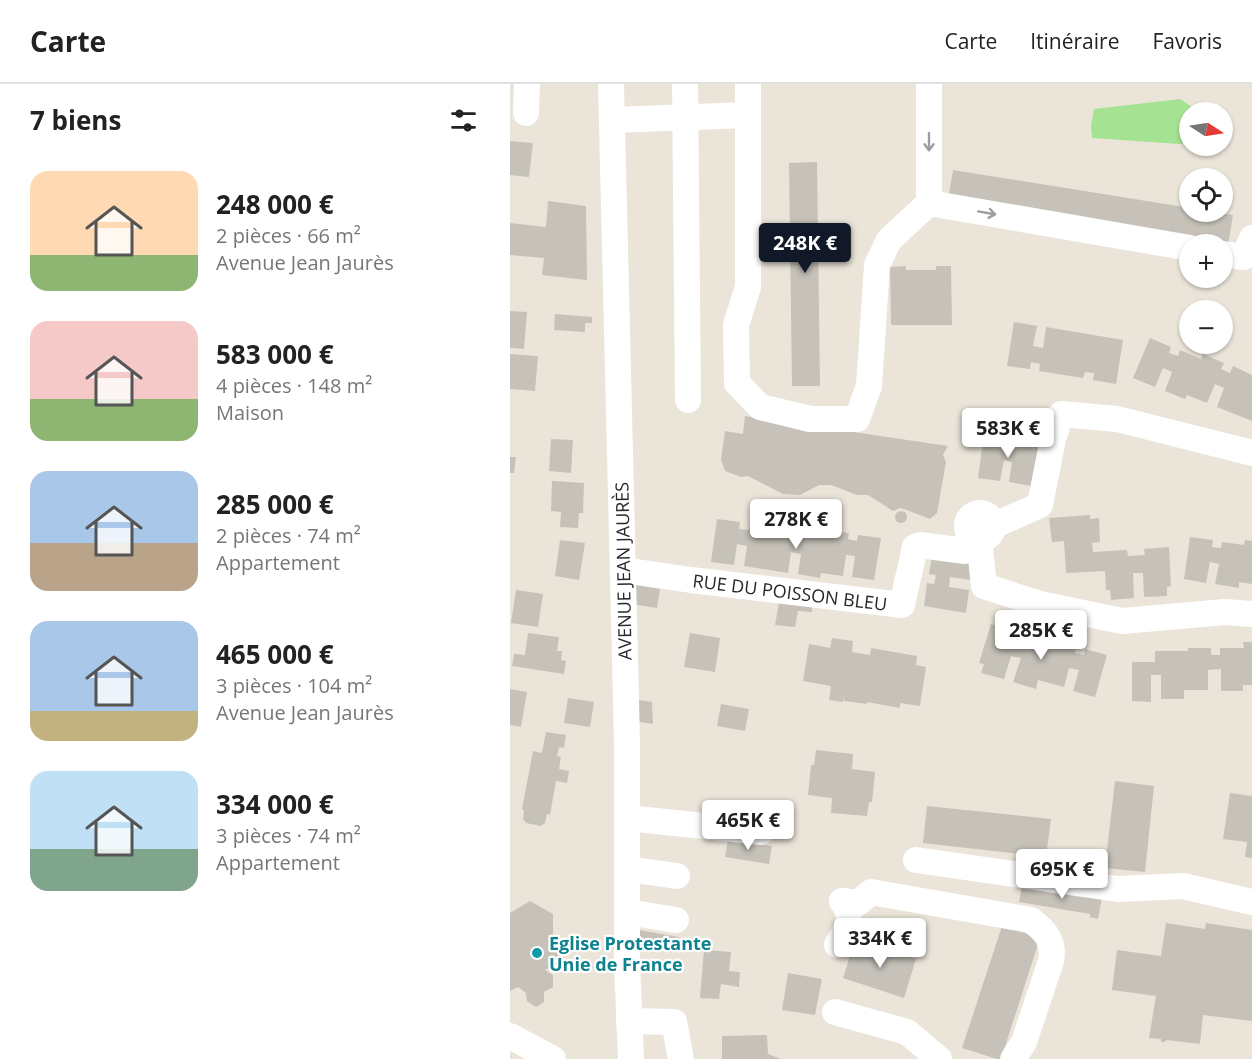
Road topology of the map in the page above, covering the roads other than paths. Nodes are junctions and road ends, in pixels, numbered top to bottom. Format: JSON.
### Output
{"nodes":[{"id":1,"x":527,"y":84,"type":"edge"},
{"id":2,"x":611,"y":84,"type":"edge"},
{"id":3,"x":685,"y":84,"type":"edge"},
{"id":4,"x":748,"y":84,"type":"edge"},
{"id":5,"x":929,"y":84,"type":"edge"},
{"id":6,"x":526,"y":113,"type":"dead end"},
{"id":7,"x":748,"y":115,"type":"junction"},
{"id":8,"x":686,"y":117,"type":"junction"},
{"id":9,"x":612,"y":120,"type":"junction"},
{"id":10,"x":929,"y":203,"type":"junction"},
{"id":11,"x":1252,"y":238,"type":"edge"},
{"id":12,"x":1179,"y":246,"type":"edge"},
{"id":13,"x":1233,"y":256,"type":"edge"},
{"id":14,"x":688,"y":400,"type":"dead end"},
{"id":15,"x":1252,"y":453,"type":"edge"},
{"id":16,"x":980,"y":533,"type":"junction"},
{"id":17,"x":623,"y":570,"type":"junction"},
{"id":18,"x":1252,"y":614,"type":"edge"},
{"id":19,"x":627,"y":818,"type":"junction"},
{"id":20,"x":761,"y":832,"type":"dead end"},
{"id":21,"x":916,"y":860,"type":"dead end"},
{"id":22,"x":627,"y":869,"type":"junction"},
{"id":23,"x":677,"y":876,"type":"dead end"},
{"id":24,"x":1252,"y":902,"type":"edge"},
{"id":25,"x":627,"y":912,"type":"junction"},
{"id":26,"x":676,"y":920,"type":"dead end"},
{"id":27,"x":837,"y":945,"type":"dead end"},
{"id":28,"x":835,"y":1012,"type":"dead end"},
{"id":29,"x":629,"y":1021,"type":"junction"},
{"id":30,"x":510,"y":1036,"type":"edge"},
{"id":31,"x":553,"y":1059,"type":"edge"},
{"id":32,"x":631,"y":1059,"type":"edge"},
{"id":33,"x":681,"y":1059,"type":"edge"},
{"id":34,"x":939,"y":1059,"type":"edge"},
{"id":35,"x":1013,"y":1059,"type":"edge"}],
"edges":[{"from":1,"to":6,"type":"street"},
{"from":2,"to":9,"type":"street","name":"AVENUE JEAN JAURÈS"},
{"from":3,"to":8,"type":"street"},
{"from":4,"to":7,"type":"street"},
{"from":5,"to":10,"type":"street","one_way":true},
{"from":7,"to":8,"type":"street"},
{"from":7,"to":10,"type":"street"},
{"from":8,"to":9,"type":"street"},
{"from":8,"to":14,"type":"street"},
{"from":9,"to":17,"type":"street","name":"AVENUE JEAN JAURÈS"},
{"from":10,"to":12,"type":"street","one_way":true},
{"from":11,"to":13,"type":"street"},
{"from":15,"to":16,"type":"street"},
{"from":16,"to":17,"type":"street","name":"RUE DU POISSON BLEU"},
{"from":16,"to":18,"type":"street"},
{"from":17,"to":19,"type":"street","name":"AVENUE JEAN JAURÈS"},
{"from":19,"to":20,"type":"street"},
{"from":19,"to":22,"type":"street","name":"AVENUE JEAN JAURÈS"},
{"from":21,"to":24,"type":"street"},
{"from":22,"to":23,"type":"street"},
{"from":22,"to":25,"type":"street","name":"AVENUE JEAN JAURÈS"},
{"from":25,"to":26,"type":"street"},
{"from":25,"to":29,"type":"street","name":"AVENUE JEAN JAURÈS"},
{"from":27,"to":35,"type":"street"},
{"from":28,"to":34,"type":"street"},
{"from":29,"to":32,"type":"street","name":"AVENUE JEAN JAURÈS"},
{"from":29,"to":33,"type":"street"},
{"from":30,"to":31,"type":"street"}]}
